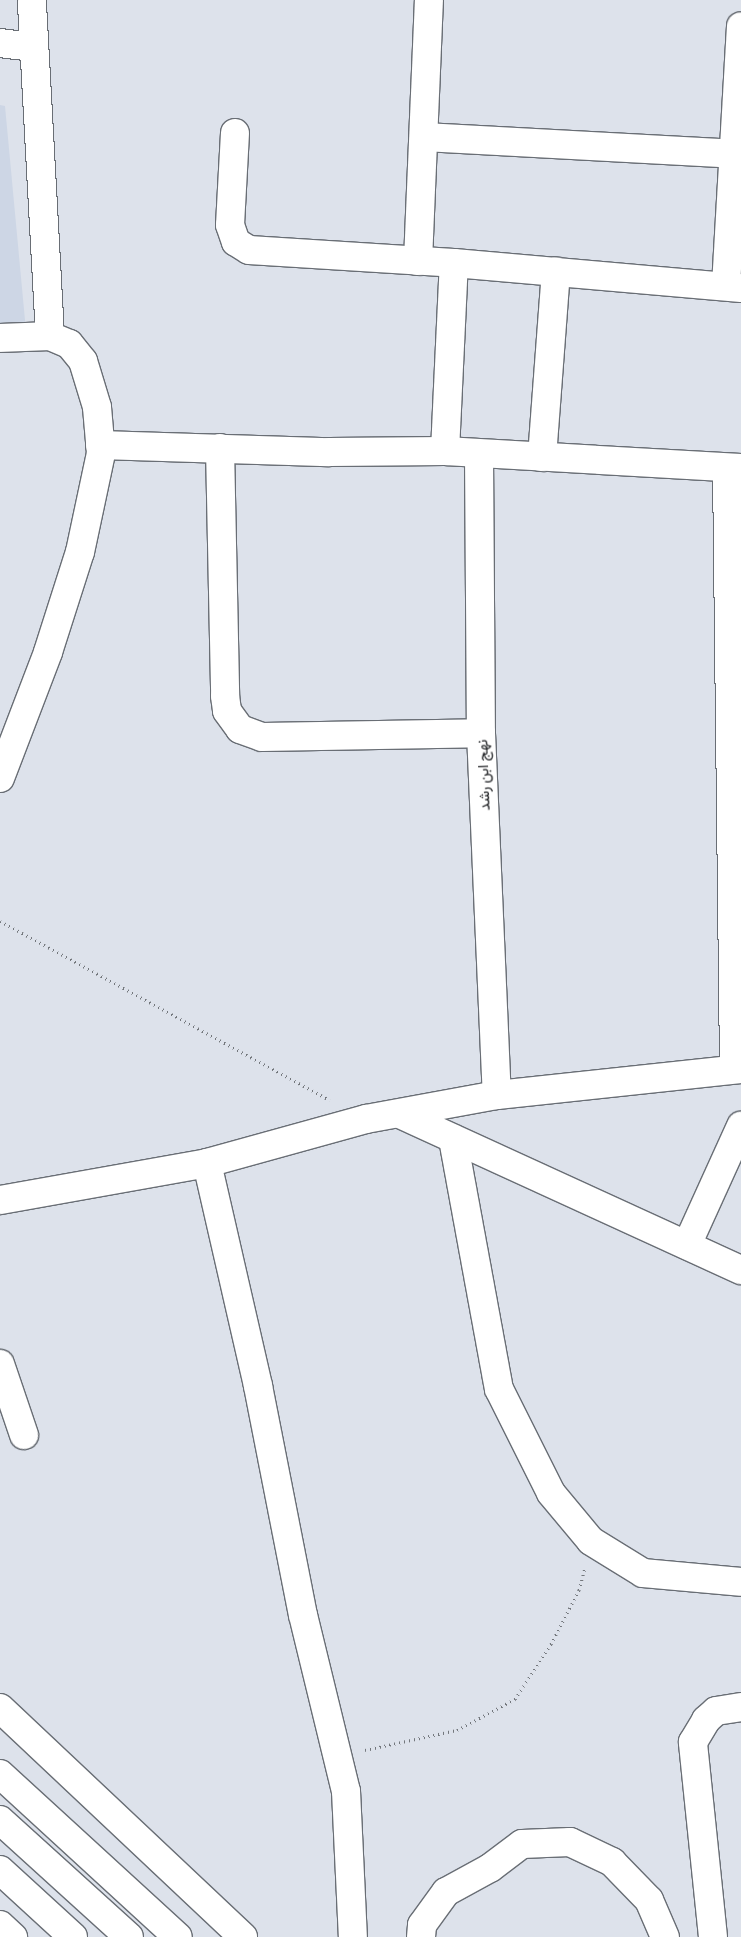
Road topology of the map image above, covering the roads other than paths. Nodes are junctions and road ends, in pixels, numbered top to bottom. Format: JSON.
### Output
{"nodes":[{"id":1,"x":32,"y":0,"type":"edge"},
{"id":2,"x":429,"y":0,"type":"edge"},
{"id":3,"x":741,"y":26,"type":"edge"},
{"id":4,"x":0,"y":43,"type":"edge"},
{"id":5,"x":32,"y":46,"type":"junction"},
{"id":6,"x":739,"y":102,"type":"edge"},
{"id":7,"x":235,"y":132,"type":"dead end"},
{"id":8,"x":424,"y":137,"type":"junction"},
{"id":9,"x":734,"y":154,"type":"junction"},
{"id":10,"x":418,"y":261,"type":"junction"},
{"id":11,"x":454,"y":263,"type":"junction"},
{"id":12,"x":556,"y":272,"type":"junction"},
{"id":13,"x":733,"y":287,"type":"edge"},
{"id":14,"x":50,"y":336,"type":"junction"},
{"id":15,"x":0,"y":338,"type":"edge"},
{"id":16,"x":100,"y":445,"type":"junction"},
{"id":17,"x":220,"y":448,"type":"junction"},
{"id":18,"x":445,"y":451,"type":"junction"},
{"id":19,"x":479,"y":454,"type":"junction"},
{"id":20,"x":542,"y":457,"type":"junction"},
{"id":21,"x":734,"y":468,"type":"edge"},
{"id":22,"x":481,"y":733,"type":"junction"},
{"id":23,"x":0,"y":778,"type":"edge"},
{"id":24,"x":738,"y":1069,"type":"edge"},
{"id":25,"x":497,"y":1095,"type":"junction"},
{"id":26,"x":400,"y":1114,"type":"junction"},
{"id":27,"x":741,"y":1126,"type":"edge"},
{"id":28,"x":453,"y":1139,"type":"junction"},
{"id":29,"x":207,"y":1163,"type":"junction"},
{"id":30,"x":0,"y":1200,"type":"edge"},
{"id":31,"x":687,"y":1246,"type":"junction"},
{"id":32,"x":741,"y":1270,"type":"edge"},
{"id":33,"x":0,"y":1364,"type":"edge"},
{"id":34,"x":24,"y":1435,"type":"dead end"},
{"id":35,"x":741,"y":1582,"type":"edge"},
{"id":36,"x":741,"y":1707,"type":"edge"},
{"id":37,"x":0,"y":1708,"type":"edge"},
{"id":38,"x":0,"y":1774,"type":"edge"},
{"id":39,"x":0,"y":1820,"type":"edge"},
{"id":40,"x":0,"y":1870,"type":"edge"},
{"id":41,"x":0,"y":1925,"type":"edge"},
{"id":42,"x":13,"y":1937,"type":"edge"},
{"id":43,"x":73,"y":1937,"type":"edge"},
{"id":44,"x":129,"y":1937,"type":"edge"},
{"id":45,"x":178,"y":1937,"type":"edge"},
{"id":46,"x":243,"y":1937,"type":"edge"},
{"id":47,"x":353,"y":1937,"type":"edge"},
{"id":48,"x":421,"y":1937,"type":"edge"},
{"id":49,"x":665,"y":1937,"type":"edge"},
{"id":50,"x":713,"y":1937,"type":"edge"}],
"edges":[{"from":1,"to":5,"type":"main road"},
{"from":2,"to":8,"type":"main road"},
{"from":3,"to":6,"type":"main road"},
{"from":4,"to":5,"type":"main road"},
{"from":5,"to":14,"type":"main road"},
{"from":6,"to":9,"type":"main road"},
{"from":7,"to":10,"type":"main road"},
{"from":8,"to":9,"type":"main road"},
{"from":8,"to":10,"type":"main road"},
{"from":9,"to":13,"type":"main road"},
{"from":10,"to":11,"type":"main road"},
{"from":11,"to":12,"type":"main road"},
{"from":11,"to":18,"type":"main road"},
{"from":12,"to":13,"type":"main road"},
{"from":12,"to":20,"type":"main road"},
{"from":14,"to":15,"type":"main road"},
{"from":14,"to":16,"type":"main road"},
{"from":16,"to":17,"type":"main road"},
{"from":16,"to":23,"type":"main road"},
{"from":17,"to":18,"type":"main road"},
{"from":17,"to":22,"type":"main road"},
{"from":18,"to":19,"type":"main road"},
{"from":19,"to":20,"type":"main road"},
{"from":19,"to":22,"type":"main road","name":"نهج ابن رشد"},
{"from":20,"to":21,"type":"main road"},
{"from":21,"to":24,"type":"main road"},
{"from":22,"to":25,"type":"main road","name":"نهج ابن رشد"},
{"from":24,"to":25,"type":"main road"},
{"from":25,"to":26,"type":"main road"},
{"from":26,"to":28,"type":"main road"},
{"from":26,"to":29,"type":"main road"},
{"from":27,"to":31,"type":"main road"},
{"from":28,"to":31,"type":"main road"},
{"from":28,"to":35,"type":"main road"},
{"from":29,"to":30,"type":"main road"},
{"from":29,"to":47,"type":"main road"},
{"from":31,"to":32,"type":"main road"},
{"from":33,"to":34,"type":"main road"},
{"from":36,"to":50,"type":"main road"},
{"from":37,"to":46,"type":"main road"},
{"from":38,"to":45,"type":"main road"},
{"from":39,"to":44,"type":"main road"},
{"from":40,"to":43,"type":"main road"},
{"from":41,"to":42,"type":"main road"},
{"from":48,"to":49,"type":"main road"}]}
